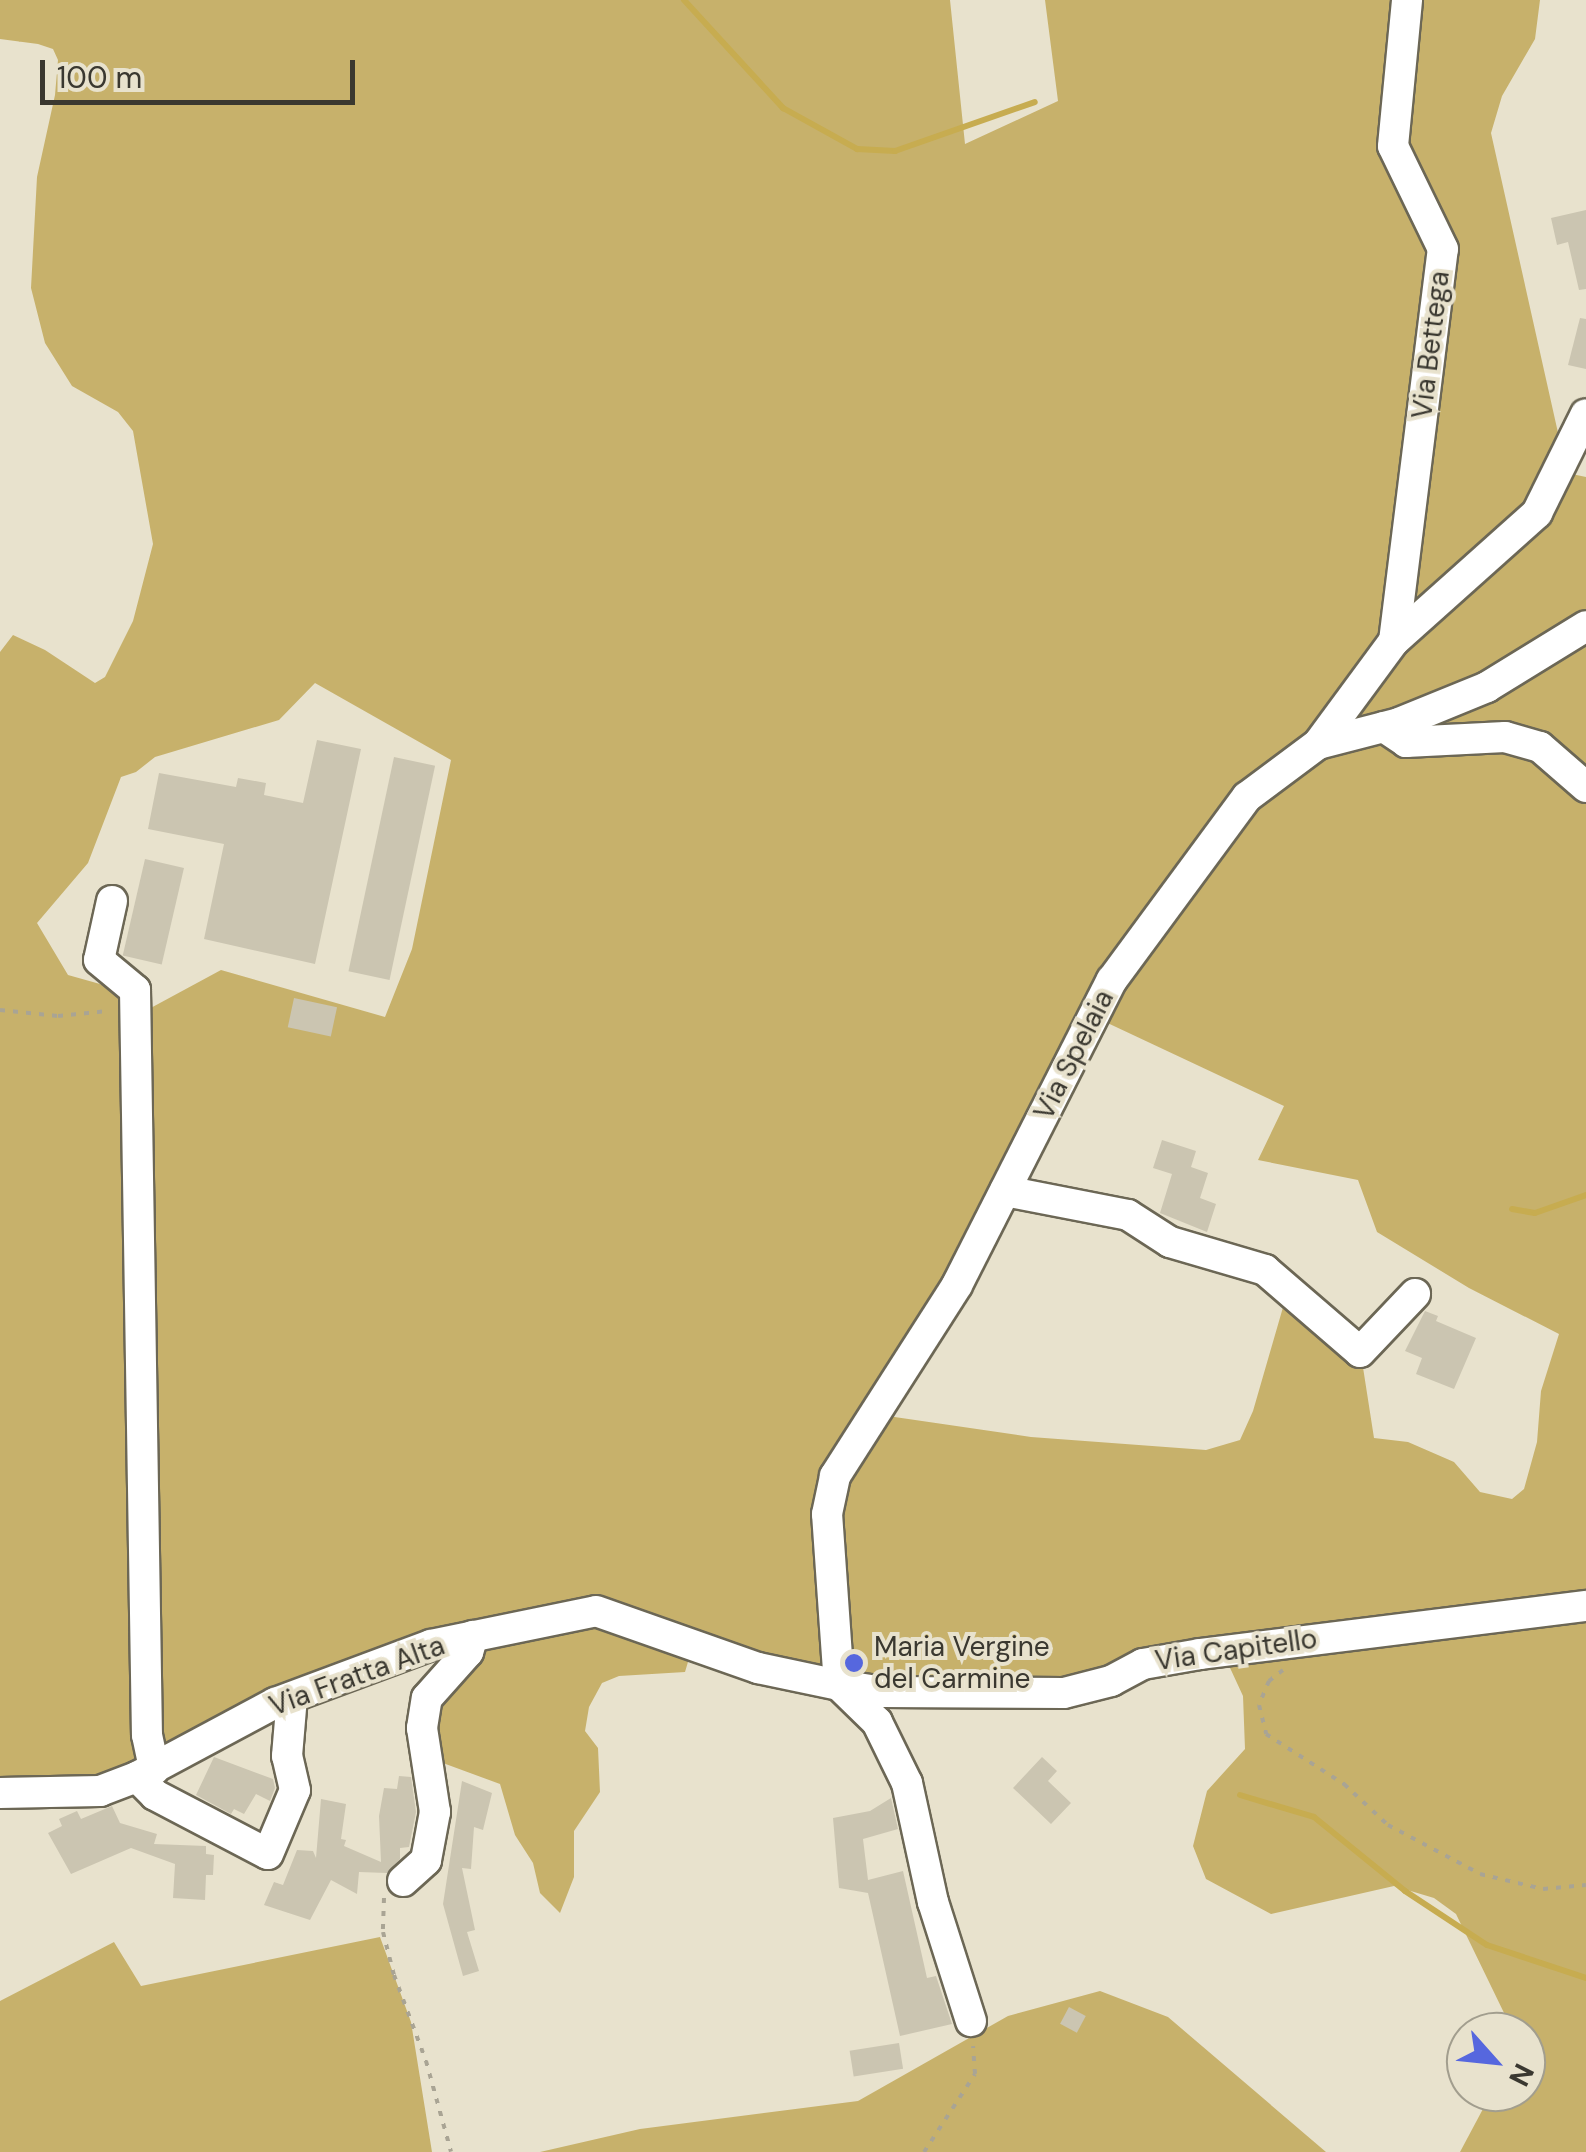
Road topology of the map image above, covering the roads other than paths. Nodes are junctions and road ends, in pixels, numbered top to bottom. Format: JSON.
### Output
{"nodes":[{"id":1,"x":1407,"y":0,"type":"edge"},
{"id":2,"x":1586,"y":414,"type":"edge"},
{"id":3,"x":1586,"y":626,"type":"edge"},
{"id":4,"x":1394,"y":641,"type":"junction"},
{"id":5,"x":1384,"y":727,"type":"junction"},
{"id":6,"x":1318,"y":744,"type":"junction"},
{"id":7,"x":1586,"y":787,"type":"edge"},
{"id":8,"x":112,"y":902,"type":"dead end"},
{"id":9,"x":1005,"y":1191,"type":"junction"},
{"id":10,"x":1415,"y":1294,"type":"dead end"},
{"id":11,"x":1586,"y":1606,"type":"edge"},
{"id":12,"x":473,"y":1636,"type":"junction"},
{"id":13,"x":839,"y":1685,"type":"junction"},
{"id":14,"x":292,"y":1697,"type":"junction"},
{"id":15,"x":146,"y":1773,"type":"junction"},
{"id":16,"x":0,"y":1793,"type":"edge"},
{"id":17,"x":403,"y":1881,"type":"road end"},
{"id":18,"x":971,"y":2021,"type":"road end"}],
"edges":[{"from":1,"to":4,"type":"street","name":"Via Bettega"},
{"from":2,"to":4,"type":"street","name":"Via Bettega"},
{"from":3,"to":5,"type":"street","name":"Via Spelaia"},
{"from":4,"to":6,"type":"street","name":"Via Bettega"},
{"from":5,"to":6,"type":"street","name":"Via Spelaia"},
{"from":5,"to":7,"type":"street"},
{"from":6,"to":9,"type":"street","name":"Via Spelaia"},
{"from":8,"to":15,"type":"street"},
{"from":9,"to":10,"type":"street"},
{"from":9,"to":13,"type":"street","name":"Via Spelaia"},
{"from":11,"to":13,"type":"street","name":"Via Capitello"},
{"from":12,"to":13,"type":"street","name":"Via Fratta Alta"},
{"from":12,"to":14,"type":"street","name":"Via Fratta Alta"},
{"from":12,"to":17,"type":"street"},
{"from":13,"to":18,"type":"street"},
{"from":14,"to":15,"type":"street","name":"Via Fratta Alta"},
{"from":14,"to":15,"type":"street"},
{"from":15,"to":16,"type":"street","name":"Via Fratta Alta"}]}
